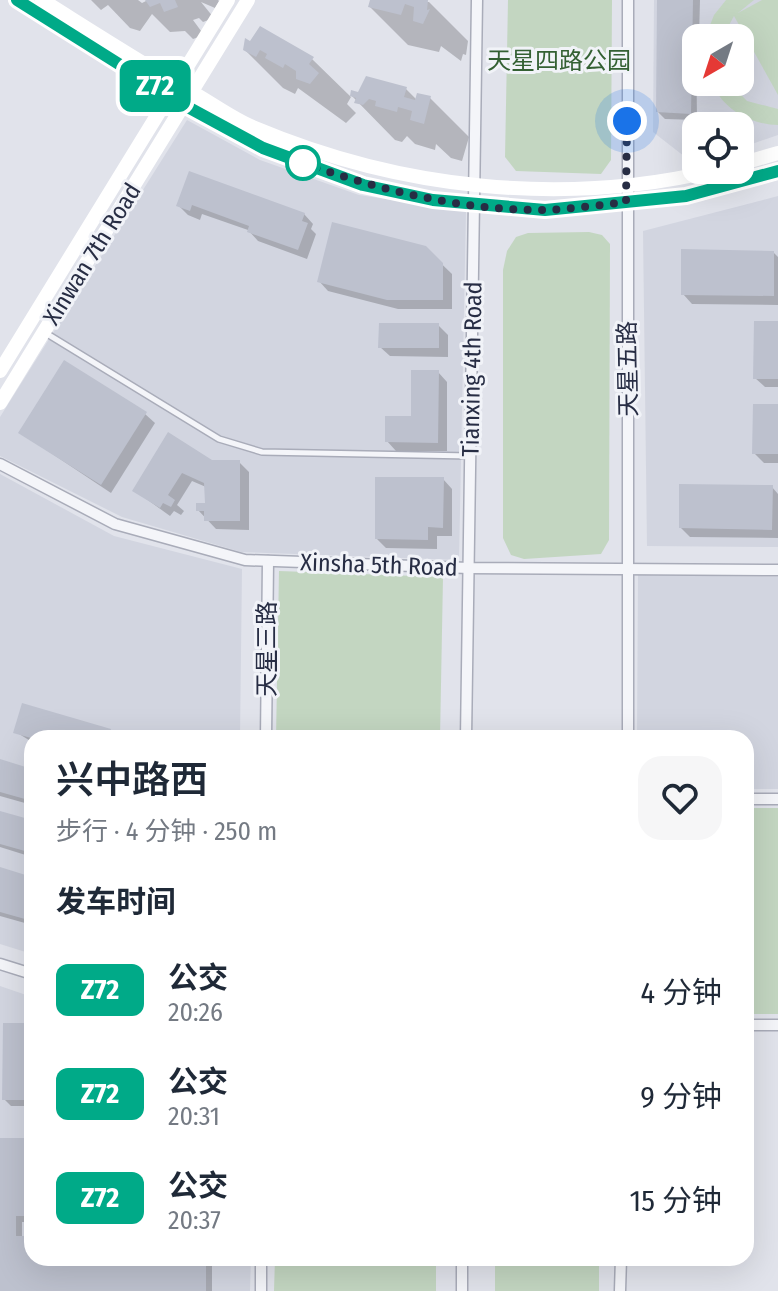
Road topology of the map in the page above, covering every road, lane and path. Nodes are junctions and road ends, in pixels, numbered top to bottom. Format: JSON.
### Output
{"nodes":[{"id":1,"x":17,"y":0,"type":"edge"},
{"id":2,"x":42,"y":0,"type":"edge"},
{"id":3,"x":228,"y":0,"type":"edge"},
{"id":4,"x":248,"y":0,"type":"edge"},
{"id":5,"x":477,"y":0,"type":"edge"},
{"id":6,"x":628,"y":0,"type":"edge"},
{"id":7,"x":173,"y":89,"type":"junction"},
{"id":8,"x":188,"y":98,"type":"junction"},
{"id":9,"x":778,"y":153,"type":"edge"},
{"id":10,"x":754,"y":160,"type":"edge"},
{"id":11,"x":778,"y":171,"type":"edge"},
{"id":12,"x":682,"y":178,"type":"edge"},
{"id":13,"x":475,"y":184,"type":"junction"},
{"id":14,"x":626,"y":186,"type":"junction"},
{"id":15,"x":626,"y":202,"type":"junction"},
{"id":16,"x":475,"y":203,"type":"junction"},
{"id":17,"x":44,"y":332,"type":"junction"},
{"id":18,"x":0,"y":371,"type":"edge"},
{"id":19,"x":0,"y":403,"type":"edge"},
{"id":20,"x":471,"y":456,"type":"junction"},
{"id":21,"x":0,"y":464,"type":"edge"},
{"id":22,"x":268,"y":561,"type":"junction"},
{"id":23,"x":469,"y":568,"type":"junction"},
{"id":24,"x":631,"y":568,"type":"junction"},
{"id":25,"x":778,"y":570,"type":"edge"},
{"id":26,"x":266,"y":730,"type":"edge"},
{"id":27,"x":466,"y":730,"type":"edge"},
{"id":28,"x":628,"y":730,"type":"edge"},
{"id":29,"x":754,"y":799,"type":"edge"},
{"id":30,"x":778,"y":799,"type":"edge"},
{"id":31,"x":0,"y":964,"type":"edge"},
{"id":32,"x":24,"y":972,"type":"edge"},
{"id":33,"x":754,"y":1025,"type":"edge"},
{"id":34,"x":778,"y":1025,"type":"edge"},
{"id":35,"x":261,"y":1266,"type":"edge"},
{"id":36,"x":462,"y":1266,"type":"edge"},
{"id":37,"x":621,"y":1266,"type":"edge"},
{"id":38,"x":261,"y":1291,"type":"edge"},
{"id":39,"x":462,"y":1291,"type":"edge"},
{"id":40,"x":620,"y":1291,"type":"edge"}],
"edges":[{"from":1,"to":7,"type":"street"},
{"from":2,"to":7,"type":"street"},
{"from":3,"to":7,"type":"street","name":"Xinwan 7th Road"},
{"from":4,"to":8,"type":"street","name":"Xinwan 7th Road"},
{"from":5,"to":13,"type":"street","name":"Tianxing 4th Road"},
{"from":6,"to":14,"type":"street","name":"天星五路"},
{"from":7,"to":8,"type":"street"},
{"from":7,"to":18,"type":"street","name":"Xinwan 7th Road"},
{"from":8,"to":13,"type":"street"},
{"from":8,"to":16,"type":"street"},
{"from":8,"to":17,"type":"street","name":"Xinwan 7th Road"},
{"from":9,"to":10,"type":"street"},
{"from":11,"to":15,"type":"street"},
{"from":12,"to":14,"type":"street"},
{"from":13,"to":14,"type":"street"},
{"from":13,"to":16,"type":"street","name":"Tianxing 4th Road"},
{"from":14,"to":15,"type":"street","name":"天星五路"},
{"from":15,"to":16,"type":"street"},
{"from":15,"to":24,"type":"street","name":"天星五路"},
{"from":16,"to":20,"type":"street","name":"Tianxing 4th Road"},
{"from":17,"to":19,"type":"street","name":"Xinwan 7th Road"},
{"from":17,"to":20,"type":"lane"},
{"from":20,"to":23,"type":"street","name":"Tianxing 4th Road"},
{"from":21,"to":22,"type":"street","name":"Xinsha 5th Road"},
{"from":22,"to":23,"type":"street","name":"Xinsha 5th Road"},
{"from":22,"to":26,"type":"street","name":"天星三路"},
{"from":23,"to":24,"type":"street","name":"Xinsha 5th Road"},
{"from":23,"to":27,"type":"street","name":"Tianxing 4th Road"},
{"from":24,"to":25,"type":"street","name":"Xinsha 5th Road"},
{"from":24,"to":28,"type":"street","name":"天星五路"},
{"from":29,"to":30,"type":"street"},
{"from":31,"to":32,"type":"street"},
{"from":33,"to":34,"type":"street"},
{"from":35,"to":38,"type":"street"},
{"from":36,"to":39,"type":"street"},
{"from":37,"to":40,"type":"street"}]}
